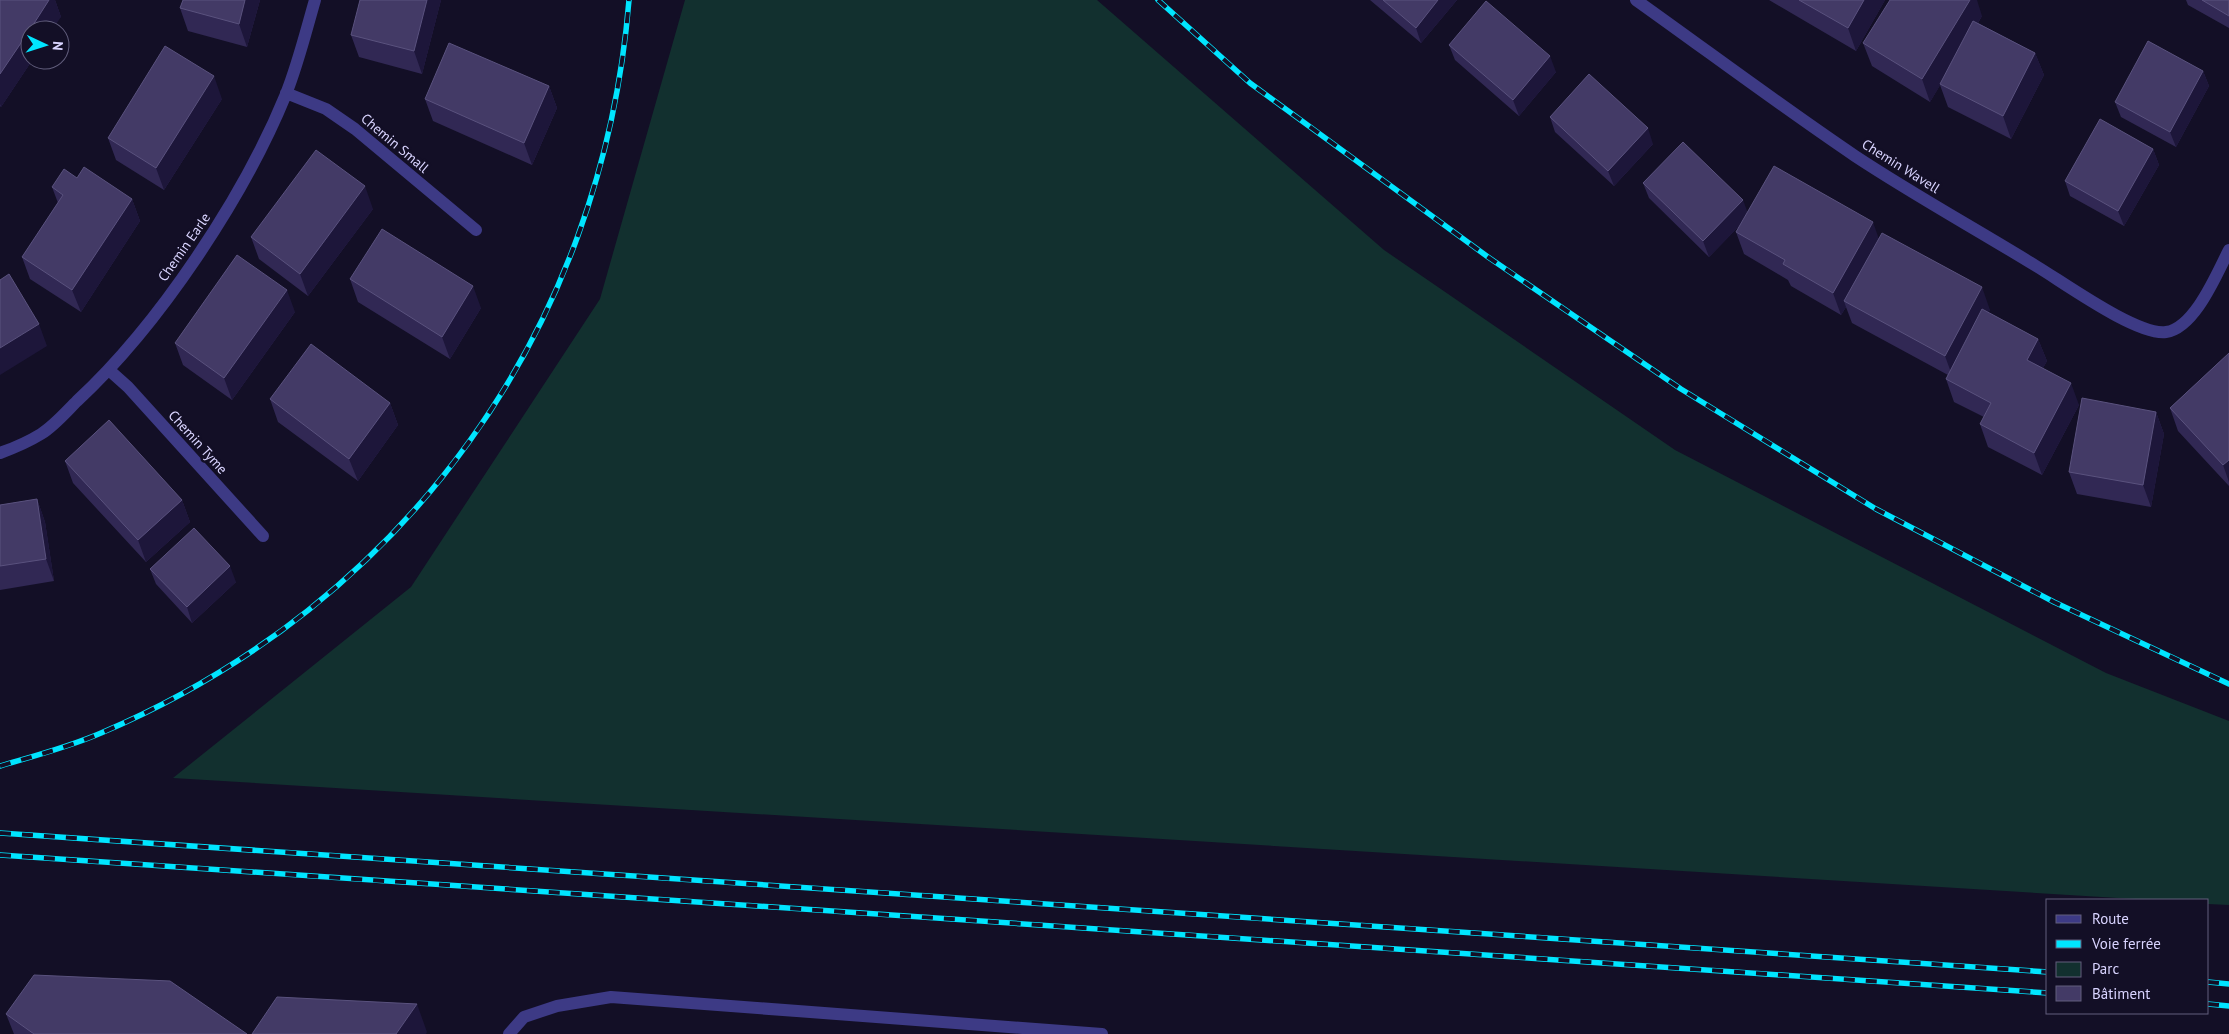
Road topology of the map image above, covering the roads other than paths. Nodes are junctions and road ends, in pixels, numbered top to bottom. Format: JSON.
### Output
{"nodes":[{"id":1,"x":315,"y":0,"type":"edge"},
{"id":2,"x":1636,"y":0,"type":"edge"},
{"id":3,"x":286,"y":93,"type":"junction"},
{"id":4,"x":476,"y":230,"type":"dead end"},
{"id":5,"x":2229,"y":250,"type":"edge"},
{"id":6,"x":109,"y":370,"type":"junction"},
{"id":7,"x":0,"y":454,"type":"edge"},
{"id":8,"x":263,"y":536,"type":"dead end"},
{"id":9,"x":509,"y":1034,"type":"edge"},
{"id":10,"x":1102,"y":1034,"type":"edge"}],
"edges":[{"from":1,"to":3,"type":"street","name":"Chemin Earle"},
{"from":2,"to":5,"type":"street","name":"Chemin Wavell"},
{"from":3,"to":4,"type":"street","name":"Chemin Small"},
{"from":3,"to":6,"type":"street","name":"Chemin Earle"},
{"from":6,"to":7,"type":"street","name":"Chemin Earle"},
{"from":6,"to":8,"type":"street","name":"Chemin Tyme"},
{"from":9,"to":10,"type":"street"}]}
